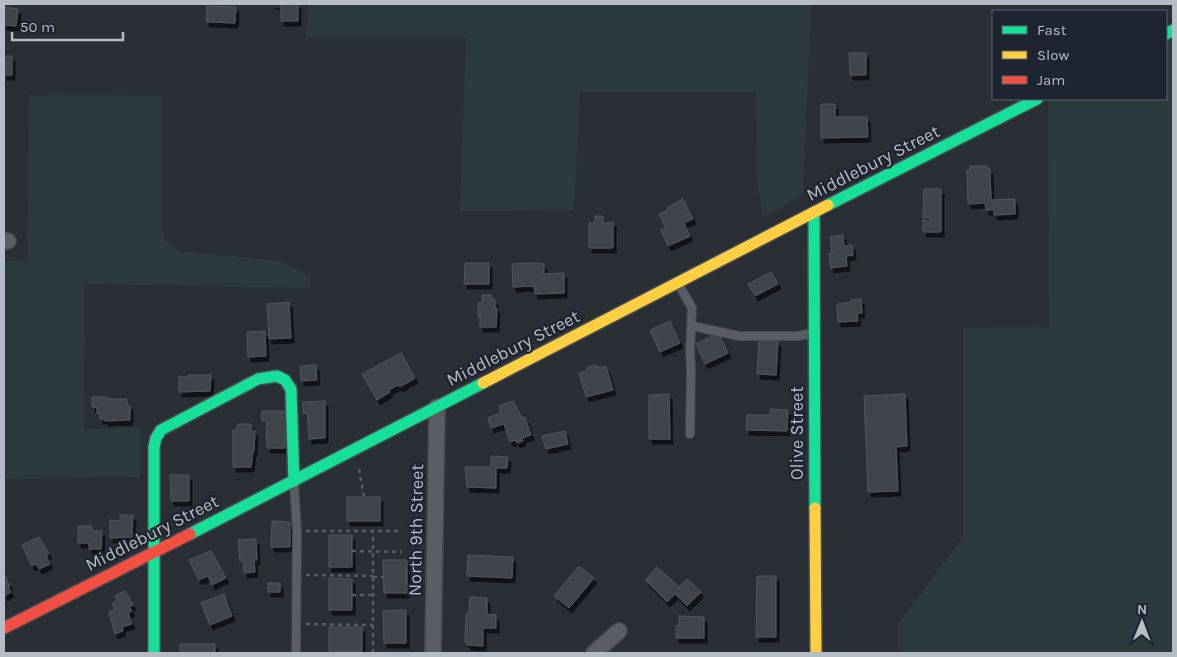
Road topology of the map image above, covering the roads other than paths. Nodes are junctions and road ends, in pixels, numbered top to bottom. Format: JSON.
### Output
{"nodes":[{"id":1,"x":1035,"y":100,"type":"edge"},
{"id":2,"x":814,"y":212,"type":"junction"},
{"id":3,"x":677,"y":283,"type":"junction"},
{"id":4,"x":692,"y":326,"type":"junction"},
{"id":5,"x":814,"y":333,"type":"junction"},
{"id":6,"x":437,"y":407,"type":"junction"},
{"id":7,"x":690,"y":434,"type":"dead end"},
{"id":8,"x":294,"y":481,"type":"junction"},
{"id":9,"x":155,"y":552,"type":"junction"},
{"id":10,"x":4,"y":628,"type":"edge"},
{"id":11,"x":619,"y":631,"type":"dead end"},
{"id":12,"x":154,"y":653,"type":"edge"},
{"id":13,"x":296,"y":653,"type":"edge"},
{"id":14,"x":433,"y":653,"type":"edge"},
{"id":15,"x":594,"y":653,"type":"edge"},
{"id":16,"x":816,"y":653,"type":"edge"}],
"edges":[{"from":1,"to":2,"type":"main road","name":"Middlebury Street"},
{"from":2,"to":3,"type":"main road","name":"Middlebury Street"},
{"from":2,"to":5,"type":"main road","name":"Olive Street"},
{"from":3,"to":4,"type":"lane"},
{"from":3,"to":6,"type":"main road","name":"Middlebury Street"},
{"from":4,"to":5,"type":"lane"},
{"from":4,"to":7,"type":"lane"},
{"from":5,"to":16,"type":"main road","name":"Olive Street"},
{"from":6,"to":8,"type":"main road","name":"Middlebury Street"},
{"from":6,"to":14,"type":"street","name":"North 9th Street"},
{"from":8,"to":9,"type":"main road","name":"Middlebury Street"},
{"from":8,"to":9,"type":"main road"},
{"from":8,"to":13,"type":"lane"},
{"from":9,"to":10,"type":"main road","name":"Middlebury Street"},
{"from":9,"to":12,"type":"main road"},
{"from":11,"to":15,"type":"street"}]}
